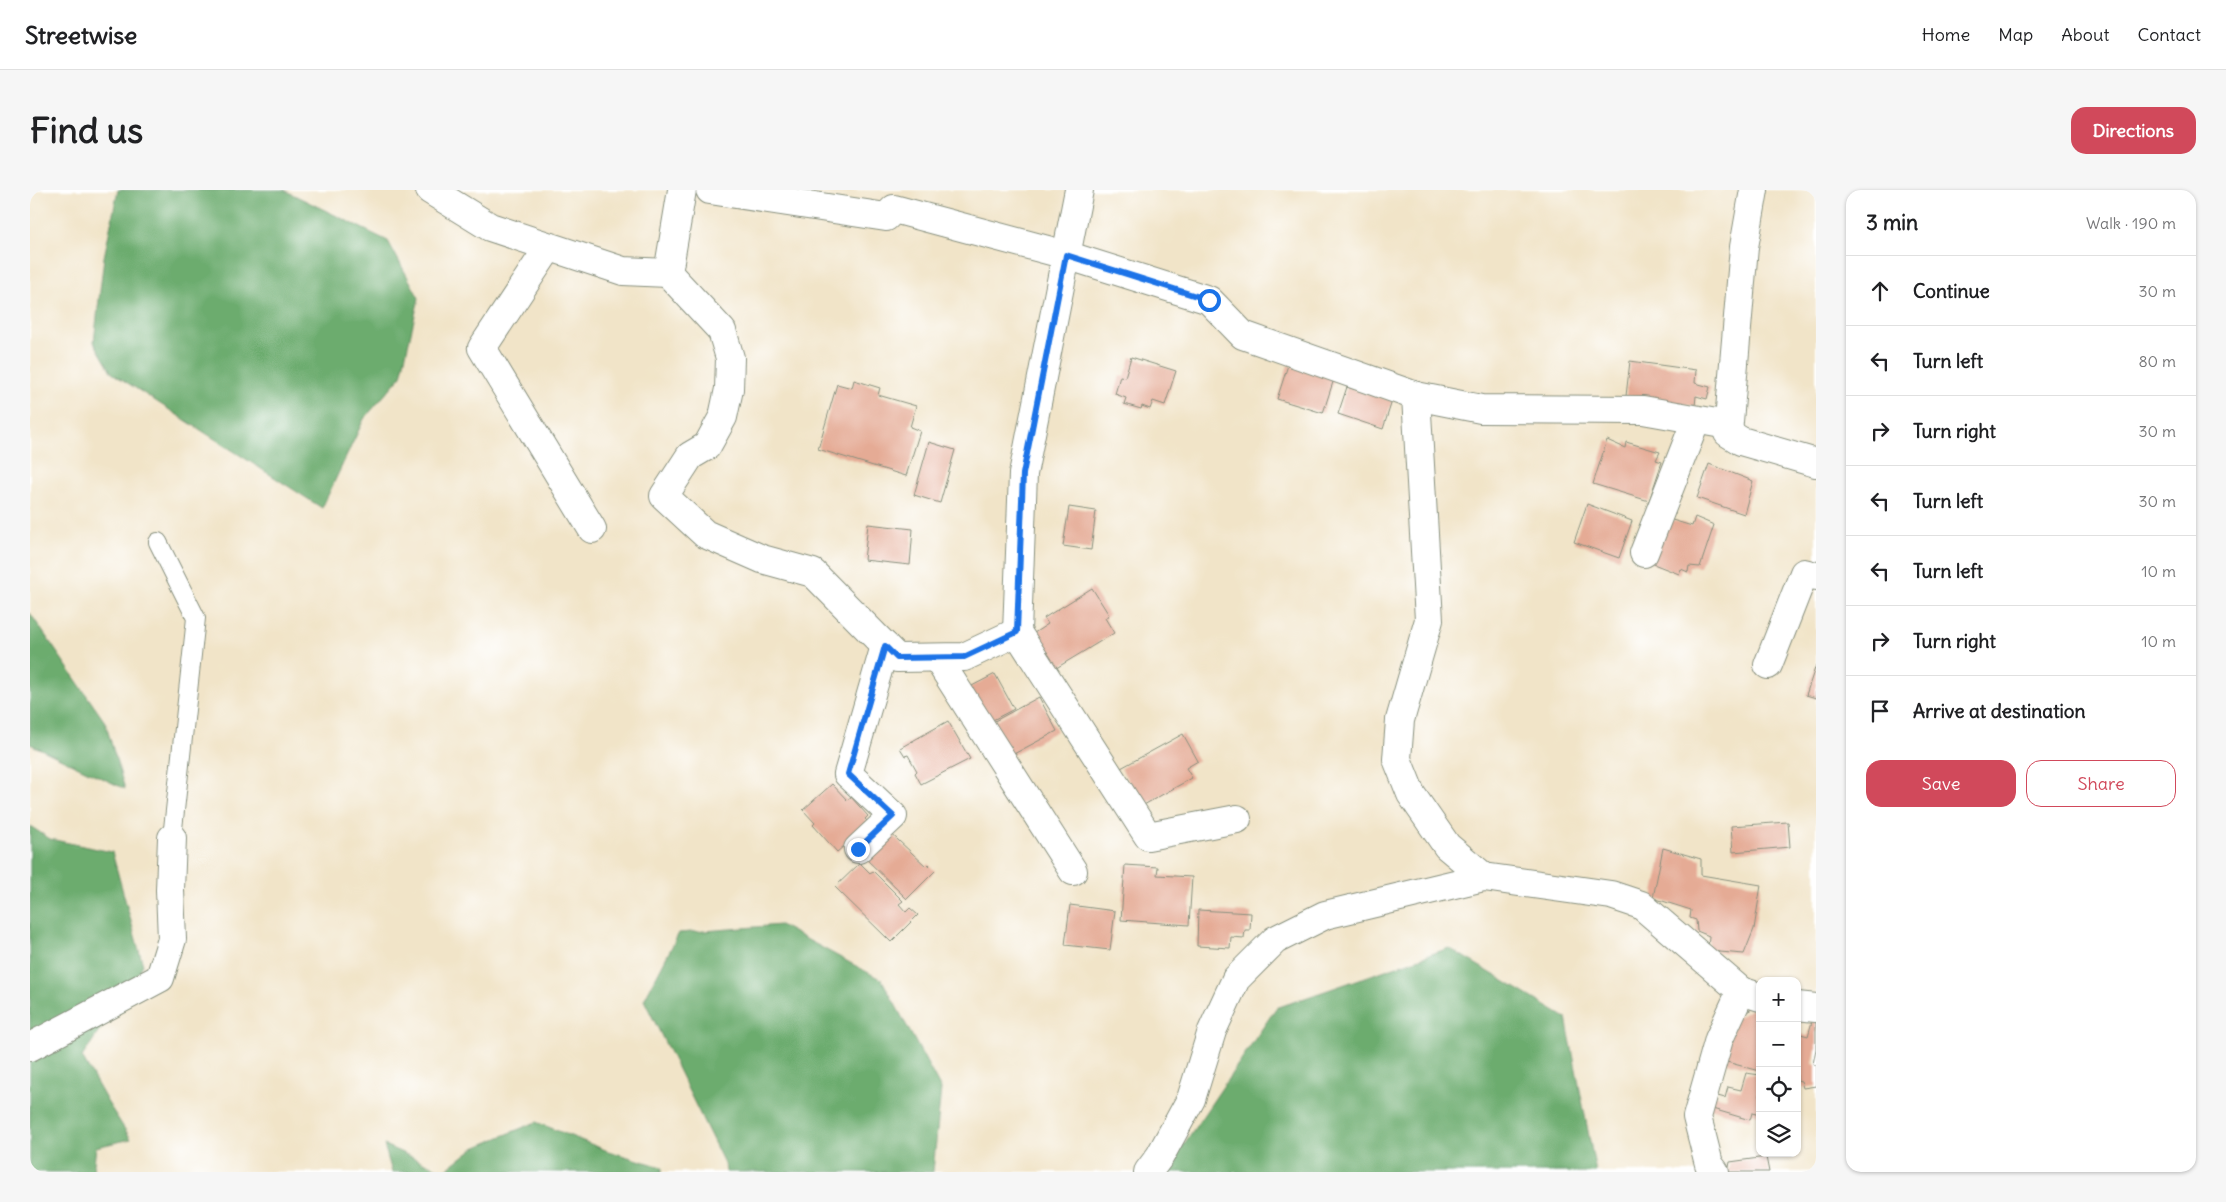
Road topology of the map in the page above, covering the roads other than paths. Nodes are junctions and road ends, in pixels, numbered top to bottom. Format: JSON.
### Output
{"nodes":[{"id":1,"x":430,"y":190,"type":"edge"},
{"id":2,"x":682,"y":190,"type":"edge"},
{"id":3,"x":710,"y":190,"type":"edge"},
{"id":4,"x":1079,"y":190,"type":"edge"},
{"id":5,"x":1754,"y":190,"type":"edge"},
{"id":6,"x":549,"y":247,"type":"junction"},
{"id":7,"x":1066,"y":255,"type":"junction"},
{"id":8,"x":668,"y":273,"type":"junction"},
{"id":9,"x":1416,"y":396,"type":"junction"},
{"id":10,"x":1696,"y":420,"type":"junction"},
{"id":11,"x":1728,"y":426,"type":"junction"},
{"id":12,"x":1816,"y":462,"type":"edge"},
{"id":13,"x":592,"y":529,"type":"dead end"},
{"id":14,"x":158,"y":542,"type":"dead end"},
{"id":15,"x":1644,"y":553,"type":"dead end"},
{"id":16,"x":1816,"y":576,"type":"edge"},
{"id":17,"x":1017,"y":632,"type":"junction"},
{"id":18,"x":885,"y":646,"type":"junction"},
{"id":19,"x":937,"y":658,"type":"junction"},
{"id":20,"x":1768,"y":664,"type":"dead end"},
{"id":21,"x":1237,"y":819,"type":"dead end"},
{"id":22,"x":172,"y":838,"type":"joint"},
{"id":23,"x":858,"y":849,"type":"dead end"},
{"id":24,"x":1073,"y":871,"type":"dead end"},
{"id":25,"x":1484,"y":877,"type":"junction"},
{"id":26,"x":1750,"y":994,"type":"edge"},
{"id":27,"x":1801,"y":1006,"type":"edge"},
{"id":28,"x":1816,"y":1008,"type":"edge"},
{"id":29,"x":30,"y":1047,"type":"edge"},
{"id":30,"x":1148,"y":1172,"type":"edge"},
{"id":31,"x":1715,"y":1172,"type":"edge"}],
"edges":[{"from":1,"to":6,"type":"street"},
{"from":2,"to":8,"type":"street"},
{"from":3,"to":7,"type":"street"},
{"from":4,"to":7,"type":"street"},
{"from":5,"to":11,"type":"street"},
{"from":6,"to":8,"type":"street"},
{"from":6,"to":13,"type":"street"},
{"from":7,"to":9,"type":"street"},
{"from":7,"to":17,"type":"street"},
{"from":8,"to":18,"type":"street"},
{"from":9,"to":10,"type":"street"},
{"from":9,"to":25,"type":"street"},
{"from":10,"to":11,"type":"street"},
{"from":10,"to":15,"type":"street"},
{"from":11,"to":12,"type":"street"},
{"from":14,"to":22,"type":"lane"},
{"from":16,"to":20,"type":"street"},
{"from":17,"to":19,"type":"street"},
{"from":17,"to":21,"type":"street"},
{"from":18,"to":19,"type":"street"},
{"from":18,"to":23,"type":"street"},
{"from":19,"to":24,"type":"street"},
{"from":22,"to":29,"type":"street"},
{"from":25,"to":26,"type":"street"},
{"from":25,"to":30,"type":"street"},
{"from":26,"to":31,"type":"street"},
{"from":27,"to":28,"type":"street"}]}
